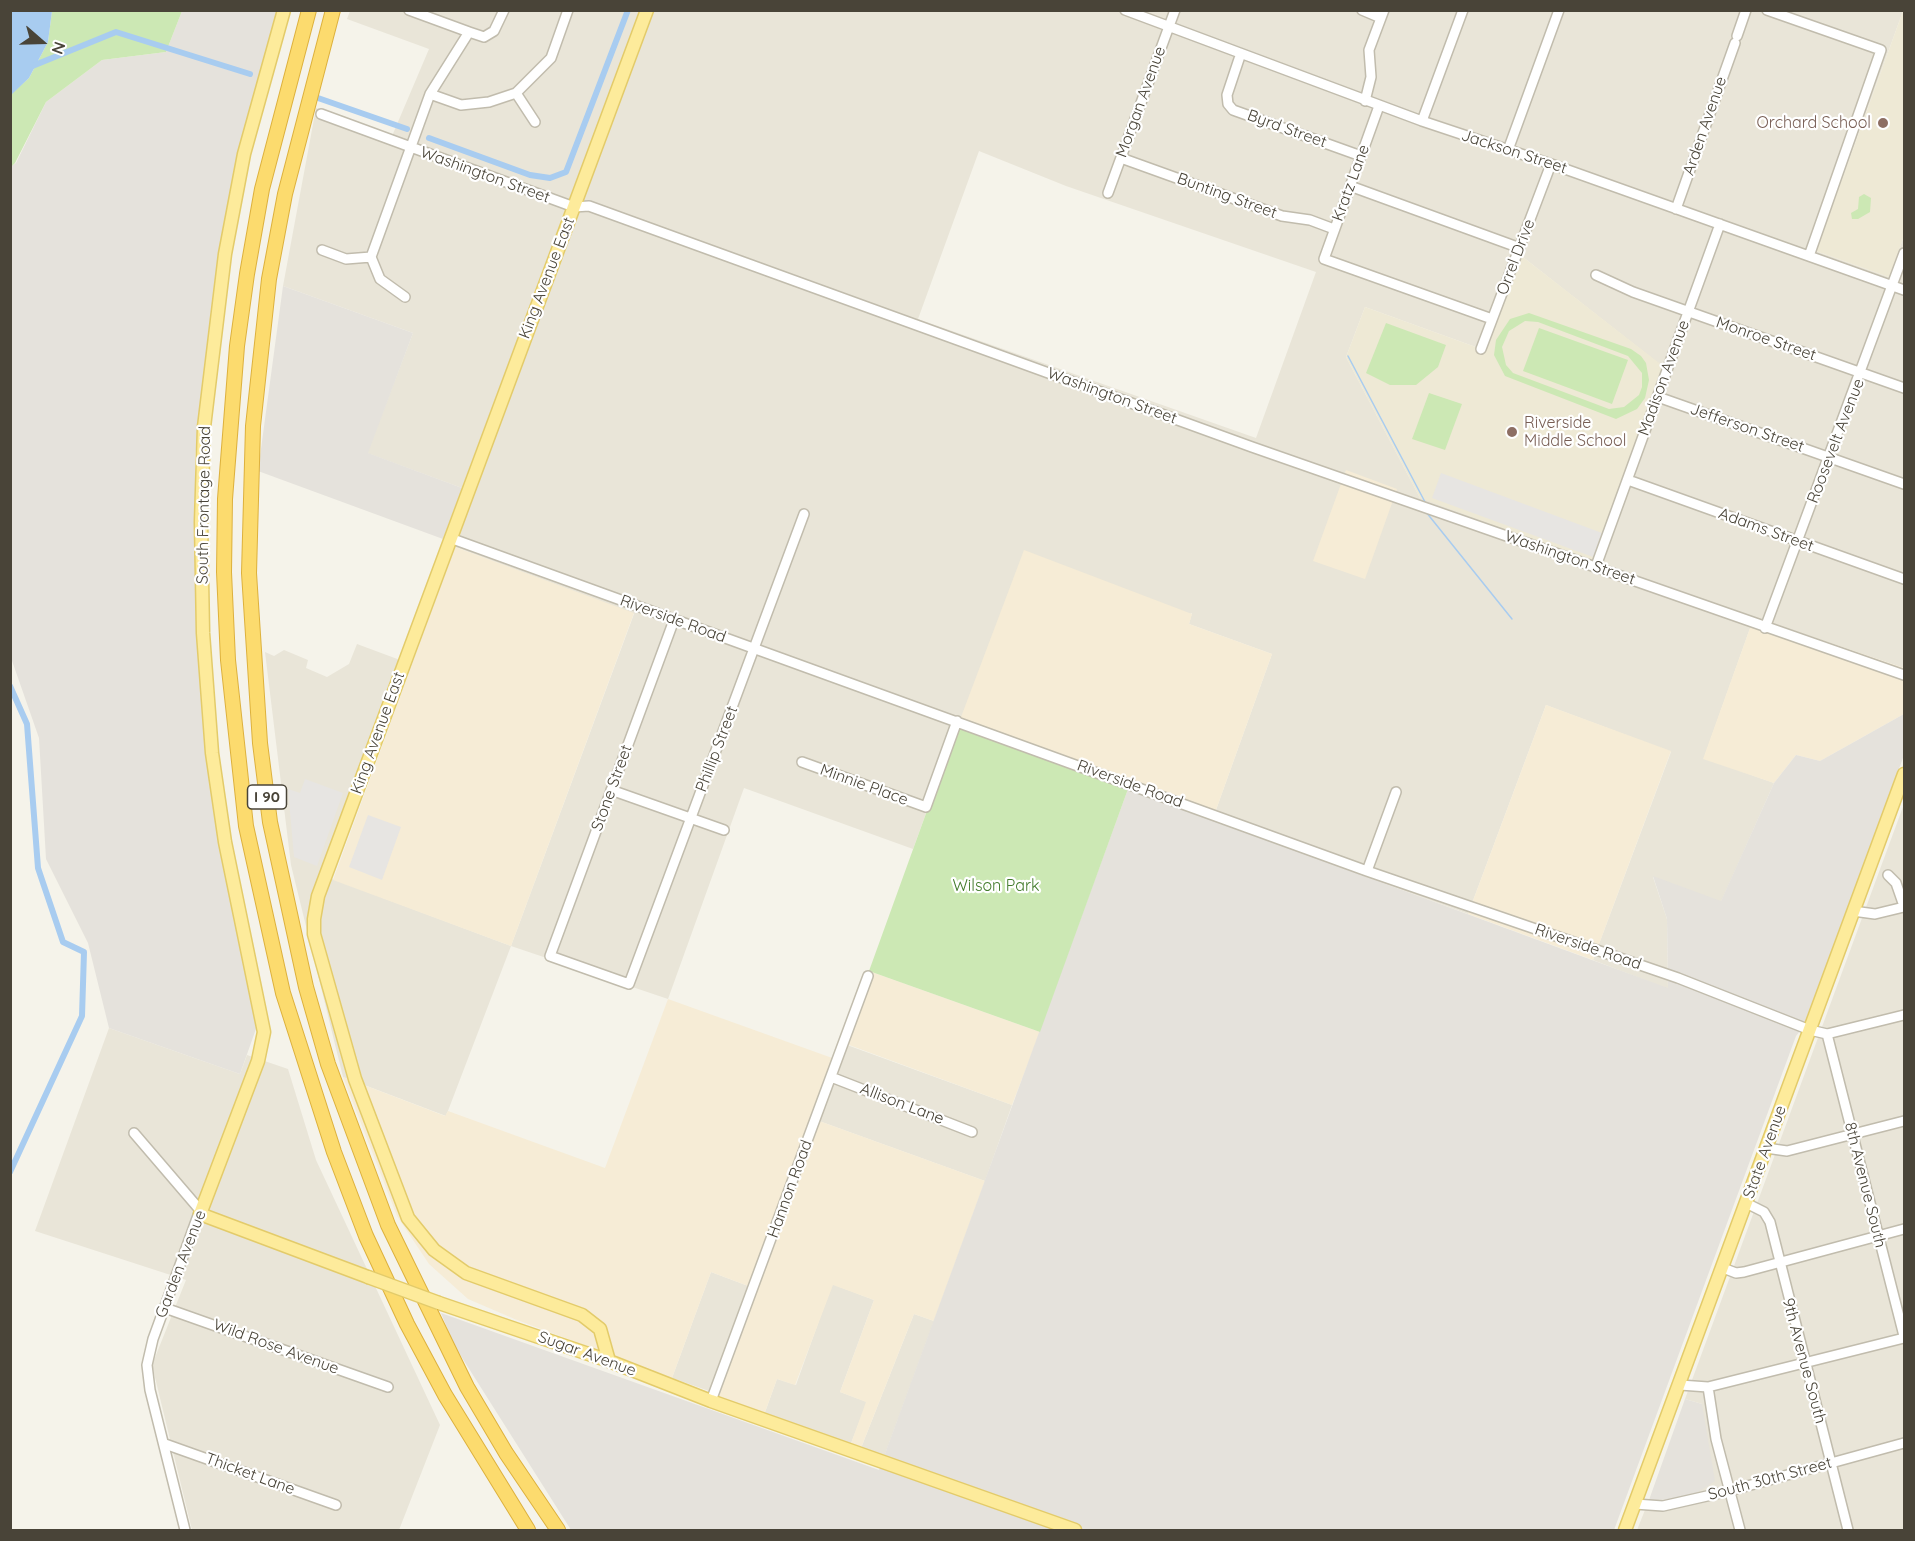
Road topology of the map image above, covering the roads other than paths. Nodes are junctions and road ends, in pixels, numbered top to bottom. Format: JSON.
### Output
{"nodes":[{"id":1,"x":284,"y":10,"type":"edge"},
{"id":2,"x":309,"y":10,"type":"edge"},
{"id":3,"x":333,"y":10,"type":"edge"},
{"id":4,"x":409,"y":10,"type":"edge"},
{"id":5,"x":504,"y":10,"type":"edge"},
{"id":6,"x":568,"y":10,"type":"edge"},
{"id":7,"x":647,"y":10,"type":"edge"},
{"id":8,"x":1125,"y":10,"type":"edge"},
{"id":9,"x":1175,"y":10,"type":"edge"},
{"id":10,"x":1362,"y":10,"type":"edge"},
{"id":11,"x":1462,"y":10,"type":"edge"},
{"id":12,"x":1559,"y":10,"type":"edge"},
{"id":13,"x":1746,"y":10,"type":"edge"},
{"id":14,"x":1767,"y":10,"type":"edge"},
{"id":15,"x":1383,"y":14,"type":"edge"},
{"id":16,"x":1169,"y":27,"type":"junction"},
{"id":17,"x":469,"y":32,"type":"junction"},
{"id":18,"x":1240,"y":56,"type":"junction"},
{"id":19,"x":516,"y":93,"type":"junction"},
{"id":20,"x":430,"y":94,"type":"junction"},
{"id":21,"x":1365,"y":101,"type":"junction"},
{"id":22,"x":1379,"y":106,"type":"junction"},
{"id":23,"x":321,"y":114,"type":"dead end"},
{"id":24,"x":536,"y":122,"type":"dead end"},
{"id":25,"x":1422,"y":122,"type":"junction"},
{"id":26,"x":410,"y":147,"type":"junction"},
{"id":27,"x":1508,"y":150,"type":"junction"},
{"id":28,"x":1361,"y":156,"type":"junction"},
{"id":29,"x":1120,"y":158,"type":"junction"},
{"id":30,"x":1551,"y":164,"type":"junction"},
{"id":31,"x":1350,"y":186,"type":"junction"},
{"id":32,"x":1108,"y":193,"type":"dead end"},
{"id":33,"x":574,"y":207,"type":"junction"},
{"id":34,"x":1676,"y":209,"type":"junction"},
{"id":35,"x":1720,"y":224,"type":"junction"},
{"id":36,"x":1334,"y":229,"type":"junction"},
{"id":37,"x":1520,"y":248,"type":"junction"},
{"id":38,"x":322,"y":250,"type":"dead end"},
{"id":39,"x":1905,"y":253,"type":"edge"},
{"id":40,"x":1809,"y":256,"type":"junction"},
{"id":41,"x":371,"y":257,"type":"junction"},
{"id":42,"x":1596,"y":275,"type":"dead end"},
{"id":43,"x":1893,"y":285,"type":"junction"},
{"id":44,"x":1905,"y":290,"type":"edge"},
{"id":45,"x":405,"y":297,"type":"dead end"},
{"id":46,"x":1688,"y":312,"type":"junction"},
{"id":47,"x":1492,"y":319,"type":"junction"},
{"id":48,"x":1481,"y":349,"type":"dead end"},
{"id":49,"x":1862,"y":373,"type":"junction"},
{"id":50,"x":1905,"y":388,"type":"edge"},
{"id":51,"x":1658,"y":397,"type":"junction"},
{"id":52,"x":1830,"y":457,"type":"junction"},
{"id":53,"x":1628,"y":480,"type":"junction"},
{"id":54,"x":1905,"y":484,"type":"edge"},
{"id":55,"x":804,"y":514,"type":"dead end"},
{"id":56,"x":450,"y":537,"type":"junction"},
{"id":57,"x":1799,"y":542,"type":"junction"},
{"id":58,"x":1596,"y":567,"type":"junction"},
{"id":59,"x":1905,"y":579,"type":"edge"},
{"id":60,"x":674,"y":620,"type":"junction"},
{"id":61,"x":1765,"y":628,"type":"junction"},
{"id":62,"x":755,"y":648,"type":"junction"},
{"id":63,"x":1905,"y":675,"type":"edge"},
{"id":64,"x":957,"y":721,"type":"junction"},
{"id":65,"x":802,"y":762,"type":"dead end"},
{"id":66,"x":1905,"y":774,"type":"edge"},
{"id":67,"x":611,"y":790,"type":"junction"},
{"id":68,"x":1396,"y":792,"type":"dead end"},
{"id":69,"x":1901,"y":793,"type":"edge"},
{"id":70,"x":690,"y":819,"type":"junction"},
{"id":71,"x":724,"y":830,"type":"dead end"},
{"id":72,"x":1367,"y":871,"type":"junction"},
{"id":73,"x":1888,"y":875,"type":"dead end"},
{"id":74,"x":1905,"y":906,"type":"edge"},
{"id":75,"x":1853,"y":911,"type":"junction"},
{"id":76,"x":868,"y":976,"type":"dead end"},
{"id":77,"x":629,"y":984,"type":"joint"},
{"id":78,"x":260,"y":1003,"type":"joint"},
{"id":79,"x":1905,"y":1015,"type":"edge"},
{"id":80,"x":1810,"y":1030,"type":"junction"},
{"id":81,"x":1827,"y":1034,"type":"junction"},
{"id":82,"x":831,"y":1077,"type":"junction"},
{"id":83,"x":1905,"y":1121,"type":"edge"},
{"id":84,"x":134,"y":1132,"type":"dead end"},
{"id":85,"x":972,"y":1132,"type":"dead end"},
{"id":86,"x":1853,"y":1136,"type":"junction"},
{"id":87,"x":1766,"y":1148,"type":"junction"},
{"id":88,"x":1746,"y":1203,"type":"junction"},
{"id":89,"x":200,"y":1214,"type":"junction"},
{"id":90,"x":1905,"y":1229,"type":"edge"},
{"id":91,"x":1878,"y":1235,"type":"junction"},
{"id":92,"x":1778,"y":1262,"type":"junction"},
{"id":93,"x":1723,"y":1268,"type":"junction"},
{"id":94,"x":165,"y":1308,"type":"junction"},
{"id":95,"x":1905,"y":1337,"type":"edge"},
{"id":96,"x":609,"y":1361,"type":"junction"},
{"id":97,"x":1807,"y":1364,"type":"junction"},
{"id":98,"x":1680,"y":1385,"type":"junction"},
{"id":99,"x":388,"y":1387,"type":"dead end"},
{"id":100,"x":1708,"y":1387,"type":"junction"},
{"id":101,"x":711,"y":1401,"type":"junction"},
{"id":102,"x":1905,"y":1443,"type":"edge"},
{"id":103,"x":165,"y":1444,"type":"junction"},
{"id":104,"x":1830,"y":1464,"type":"junction"},
{"id":105,"x":1729,"y":1491,"type":"junction"},
{"id":106,"x":1635,"y":1504,"type":"junction"},
{"id":107,"x":336,"y":1505,"type":"dead end"},
{"id":108,"x":185,"y":1530,"type":"edge"},
{"id":109,"x":528,"y":1530,"type":"edge"},
{"id":110,"x":558,"y":1530,"type":"edge"},
{"id":111,"x":1075,"y":1530,"type":"edge"},
{"id":112,"x":1625,"y":1530,"type":"edge"},
{"id":113,"x":1740,"y":1530,"type":"edge"},
{"id":114,"x":1848,"y":1530,"type":"edge"}],
"edges":[{"from":1,"to":78,"type":"main road","name":"South Frontage Road"},
{"from":2,"to":109,"type":"highway","number":"I 90"},
{"from":3,"to":110,"type":"highway","number":"I 90"},
{"from":4,"to":17,"type":"street"},
{"from":5,"to":17,"type":"street"},
{"from":6,"to":19,"type":"street"},
{"from":7,"to":33,"type":"main road","name":"King Avenue East"},
{"from":8,"to":16,"type":"street","name":"Jackson Street"},
{"from":9,"to":16,"type":"street","name":"Morgan Avenue"},
{"from":10,"to":15,"type":"street"},
{"from":11,"to":25,"type":"street"},
{"from":12,"to":27,"type":"street"},
{"from":13,"to":34,"type":"street","name":"Arden Avenue"},
{"from":14,"to":40,"type":"street"},
{"from":15,"to":21,"type":"street"},
{"from":16,"to":18,"type":"street","name":"Jackson Street"},
{"from":16,"to":29,"type":"street","name":"Morgan Avenue"},
{"from":17,"to":20,"type":"street"},
{"from":18,"to":21,"type":"street","name":"Jackson Street"},
{"from":18,"to":28,"type":"street","name":"Byrd Street"},
{"from":19,"to":20,"type":"street"},
{"from":19,"to":24,"type":"street"},
{"from":20,"to":26,"type":"street"},
{"from":21,"to":22,"type":"street","name":"Jackson Street"},
{"from":22,"to":25,"type":"street","name":"Jackson Street"},
{"from":22,"to":28,"type":"street","name":"Kratz Lane"},
{"from":23,"to":26,"type":"street","name":"Washington Street"},
{"from":25,"to":27,"type":"street","name":"Jackson Street"},
{"from":26,"to":33,"type":"street","name":"Washington Street"},
{"from":26,"to":41,"type":"street"},
{"from":27,"to":30,"type":"street","name":"Jackson Street"},
{"from":28,"to":31,"type":"street","name":"Kratz Lane"},
{"from":29,"to":32,"type":"street","name":"Morgan Avenue"},
{"from":29,"to":36,"type":"street","name":"Bunting Street"},
{"from":30,"to":34,"type":"street","name":"Jackson Street"},
{"from":30,"to":37,"type":"street","name":"Orrel Drive"},
{"from":31,"to":36,"type":"street","name":"Kratz Lane"},
{"from":31,"to":37,"type":"street"},
{"from":33,"to":56,"type":"main road","name":"King Avenue East"},
{"from":33,"to":58,"type":"street","name":"Washington Street"},
{"from":34,"to":35,"type":"street","name":"Jackson Street"},
{"from":35,"to":40,"type":"street","name":"Jackson Street"},
{"from":35,"to":46,"type":"street","name":"Madison Avenue"},
{"from":36,"to":47,"type":"street","name":"Kratz Lane"},
{"from":37,"to":47,"type":"street","name":"Orrel Drive"},
{"from":38,"to":41,"type":"street"},
{"from":39,"to":43,"type":"street","name":"Roosevelt Avenue"},
{"from":40,"to":43,"type":"street","name":"Jackson Street"},
{"from":41,"to":45,"type":"street"},
{"from":42,"to":46,"type":"street","name":"Monroe Street"},
{"from":43,"to":44,"type":"street","name":"Jackson Street"},
{"from":43,"to":49,"type":"street","name":"Roosevelt Avenue"},
{"from":46,"to":49,"type":"street","name":"Monroe Street"},
{"from":46,"to":51,"type":"street","name":"Madison Avenue"},
{"from":47,"to":48,"type":"street","name":"Orrel Drive"},
{"from":49,"to":50,"type":"street","name":"Monroe Street"},
{"from":49,"to":52,"type":"street","name":"Roosevelt Avenue"},
{"from":51,"to":52,"type":"street","name":"Jefferson Street"},
{"from":51,"to":53,"type":"street","name":"Madison Avenue"},
{"from":52,"to":54,"type":"street","name":"Jefferson Street"},
{"from":52,"to":57,"type":"street","name":"Roosevelt Avenue"},
{"from":53,"to":57,"type":"street","name":"Adams Street"},
{"from":53,"to":58,"type":"street","name":"Madison Avenue"},
{"from":55,"to":62,"type":"street","name":"Phillip Street"},
{"from":56,"to":60,"type":"street","name":"Riverside Road"},
{"from":56,"to":96,"type":"main road","name":"King Avenue East"},
{"from":57,"to":59,"type":"street","name":"Adams Street"},
{"from":57,"to":61,"type":"street","name":"Roosevelt Avenue"},
{"from":58,"to":61,"type":"street","name":"Washington Street"},
{"from":60,"to":62,"type":"street","name":"Riverside Road"},
{"from":60,"to":67,"type":"street","name":"Stone Street"},
{"from":61,"to":63,"type":"street","name":"Washington Street"},
{"from":62,"to":64,"type":"street","name":"Riverside Road"},
{"from":62,"to":70,"type":"street","name":"Phillip Street"},
{"from":64,"to":65,"type":"street","name":"Minnie Place"},
{"from":64,"to":72,"type":"street","name":"Riverside Road"},
{"from":66,"to":69,"type":"main road","name":"State Avenue"},
{"from":67,"to":70,"type":"street"},
{"from":67,"to":77,"type":"street","name":"Stone Street"},
{"from":68,"to":72,"type":"street"},
{"from":69,"to":75,"type":"main road","name":"State Avenue"},
{"from":70,"to":71,"type":"street"},
{"from":70,"to":77,"type":"street","name":"Phillip Street"},
{"from":72,"to":80,"type":"street","name":"Riverside Road"},
{"from":73,"to":74,"type":"street"},
{"from":74,"to":75,"type":"street"},
{"from":75,"to":80,"type":"main road","name":"State Avenue"},
{"from":76,"to":82,"type":"street","name":"Hannon Road"},
{"from":78,"to":89,"type":"main road","name":"Garden Avenue"},
{"from":79,"to":81,"type":"street"},
{"from":80,"to":81,"type":"street","name":"Riverside Road"},
{"from":80,"to":87,"type":"main road","name":"State Avenue"},
{"from":81,"to":86,"type":"street","name":"8th Avenue South"},
{"from":82,"to":85,"type":"street","name":"Allison Lane"},
{"from":82,"to":101,"type":"street","name":"Hannon Road"},
{"from":83,"to":86,"type":"street"},
{"from":84,"to":89,"type":"street"},
{"from":86,"to":87,"type":"street"},
{"from":86,"to":91,"type":"street","name":"8th Avenue South"},
{"from":87,"to":88,"type":"main road","name":"State Avenue"},
{"from":88,"to":92,"type":"street","name":"9th Avenue South"},
{"from":88,"to":93,"type":"main road","name":"State Avenue"},
{"from":89,"to":94,"type":"street","name":"Garden Avenue"},
{"from":89,"to":96,"type":"main road","name":"Sugar Avenue","bridge":true},
{"from":90,"to":91,"type":"street"},
{"from":91,"to":92,"type":"street"},
{"from":91,"to":95,"type":"street","name":"8th Avenue South"},
{"from":92,"to":93,"type":"street"},
{"from":92,"to":97,"type":"street","name":"9th Avenue South"},
{"from":93,"to":98,"type":"main road","name":"State Avenue"},
{"from":94,"to":99,"type":"street","name":"Wild Rose Avenue"},
{"from":94,"to":103,"type":"street","name":"Garden Avenue"},
{"from":95,"to":97,"type":"street"},
{"from":96,"to":101,"type":"main road","name":"Sugar Avenue"},
{"from":97,"to":100,"type":"street"},
{"from":97,"to":104,"type":"street","name":"9th Avenue South"},
{"from":98,"to":100,"type":"street"},
{"from":98,"to":106,"type":"main road","name":"State Avenue"},
{"from":100,"to":105,"type":"street"},
{"from":101,"to":111,"type":"main road","name":"Sugar Avenue"},
{"from":102,"to":104,"type":"street","name":"South 30th Street"},
{"from":103,"to":107,"type":"street","name":"Thicket Lane"},
{"from":103,"to":108,"type":"street","name":"Garden Avenue"},
{"from":104,"to":105,"type":"street","name":"South 30th Street"},
{"from":104,"to":114,"type":"street","name":"9th Avenue South"},
{"from":105,"to":106,"type":"street","name":"South 30th Street"},
{"from":105,"to":113,"type":"street"},
{"from":106,"to":112,"type":"main road","name":"State Avenue"}]}
